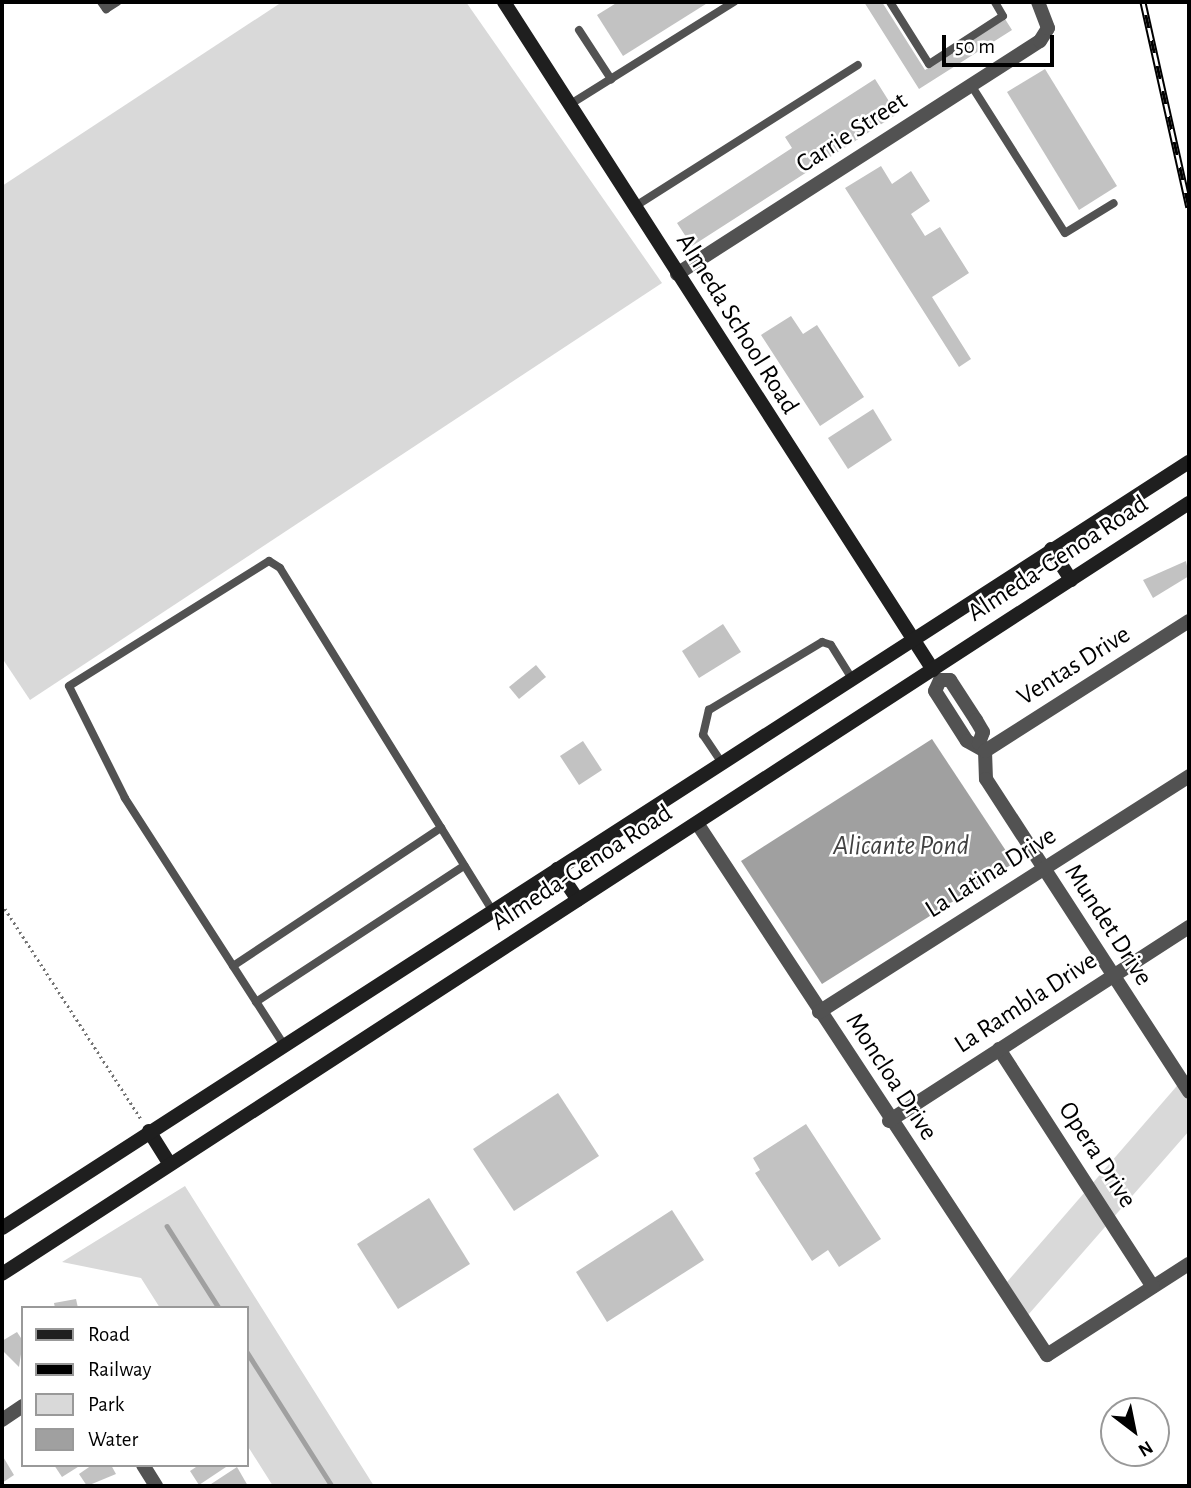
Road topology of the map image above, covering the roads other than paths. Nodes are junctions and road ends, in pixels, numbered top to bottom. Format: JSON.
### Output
{"nodes":[{"id":1,"x":101,"y":2,"type":"edge"},
{"id":2,"x":117,"y":2,"type":"edge"},
{"id":3,"x":503,"y":2,"type":"edge"},
{"id":4,"x":734,"y":2,"type":"edge"},
{"id":5,"x":890,"y":2,"type":"edge"},
{"id":6,"x":995,"y":2,"type":"edge"},
{"id":7,"x":1038,"y":2,"type":"edge"},
{"id":8,"x":579,"y":30,"type":"dead end"},
{"id":9,"x":858,"y":65,"type":"dead end"},
{"id":10,"x":611,"y":79,"type":"junction"},
{"id":11,"x":971,"y":85,"type":"junction"},
{"id":12,"x":569,"y":105,"type":"junction"},
{"id":13,"x":1114,"y":203,"type":"dead end"},
{"id":14,"x":634,"y":207,"type":"junction"},
{"id":15,"x":677,"y":275,"type":"junction"},
{"id":16,"x":1189,"y":462,"type":"edge"},
{"id":17,"x":1189,"y":503,"type":"edge"},
{"id":18,"x":1051,"y":549,"type":"junction"},
{"id":19,"x":1071,"y":580,"type":"junction"},
{"id":20,"x":1189,"y":621,"type":"edge"},
{"id":21,"x":914,"y":639,"type":"junction"},
{"id":22,"x":936,"y":675,"type":"junction"},
{"id":23,"x":852,"y":678,"type":"junction"},
{"id":24,"x":966,"y":705,"type":"junction"},
{"id":25,"x":951,"y":714,"type":"junction"},
{"id":26,"x":982,"y":747,"type":"junction"},
{"id":27,"x":722,"y":763,"type":"junction"},
{"id":28,"x":1189,"y":776,"type":"edge"},
{"id":29,"x":697,"y":823,"type":"junction"},
{"id":30,"x":442,"y":828,"type":"junction"},
{"id":31,"x":464,"y":866,"type":"junction"},
{"id":32,"x":557,"y":869,"type":"junction"},
{"id":33,"x":1043,"y":870,"type":"junction"},
{"id":34,"x":578,"y":900,"type":"junction"},
{"id":35,"x":492,"y":911,"type":"junction"},
{"id":36,"x":1189,"y":927,"type":"edge"},
{"id":37,"x":233,"y":966,"type":"junction"},
{"id":38,"x":1113,"y":975,"type":"junction"},
{"id":39,"x":256,"y":1002,"type":"junction"},
{"id":40,"x":819,"y":1012,"type":"junction"},
{"id":41,"x":284,"y":1045,"type":"junction"},
{"id":42,"x":999,"y":1049,"type":"junction"},
{"id":43,"x":1189,"y":1093,"type":"edge"},
{"id":44,"x":889,"y":1121,"type":"junction"},
{"id":45,"x":149,"y":1131,"type":"junction"},
{"id":46,"x":170,"y":1164,"type":"junction"},
{"id":47,"x":2,"y":1228,"type":"edge"},
{"id":48,"x":1189,"y":1264,"type":"edge"},
{"id":49,"x":2,"y":1274,"type":"edge"},
{"id":50,"x":1153,"y":1287,"type":"junction"},
{"id":51,"x":21,"y":1407,"type":"edge"},
{"id":52,"x":3,"y":1418,"type":"edge"},
{"id":53,"x":144,"y":1467,"type":"edge"},
{"id":54,"x":156,"y":1486,"type":"edge"}],
"edges":[{"from":1,"to":2,"type":"lane"},
{"from":3,"to":12,"type":"main road","name":"Almeda School Road"},
{"from":4,"to":10,"type":"lane"},
{"from":5,"to":6,"type":"lane"},
{"from":7,"to":11,"type":"street","name":"Carrie Street"},
{"from":8,"to":10,"type":"lane"},
{"from":9,"to":14,"type":"lane"},
{"from":10,"to":12,"type":"lane"},
{"from":11,"to":13,"type":"lane"},
{"from":11,"to":15,"type":"street","name":"Carrie Street"},
{"from":12,"to":14,"type":"main road","name":"Almeda School Road"},
{"from":14,"to":15,"type":"main road","name":"Almeda School Road"},
{"from":15,"to":21,"type":"main road","name":"Almeda School Road"},
{"from":16,"to":18,"type":"main road","name":"Almeda-Genoa Road"},
{"from":17,"to":19,"type":"main road","name":"Almeda-Genoa Road"},
{"from":18,"to":19,"type":"main road"},
{"from":18,"to":21,"type":"main road","name":"Almeda-Genoa Road"},
{"from":19,"to":22,"type":"main road","name":"Almeda-Genoa Road"},
{"from":20,"to":26,"type":"street","name":"Ventas Drive"},
{"from":21,"to":22,"type":"main road","name":"Almeda School Road"},
{"from":21,"to":23,"type":"main road","name":"Almeda-Genoa Road"},
{"from":22,"to":24,"type":"street","name":"Mundet Drive"},
{"from":22,"to":25,"type":"street"},
{"from":22,"to":29,"type":"main road","name":"Almeda-Genoa Road"},
{"from":23,"to":27,"type":"main road","name":"Almeda-Genoa Road"},
{"from":23,"to":27,"type":"lane"},
{"from":24,"to":25,"type":"lane"},
{"from":24,"to":26,"type":"street","name":"Mundet Drive"},
{"from":25,"to":26,"type":"street"},
{"from":26,"to":33,"type":"street","name":"Mundet Drive"},
{"from":27,"to":32,"type":"main road","name":"Almeda-Genoa Road"},
{"from":28,"to":33,"type":"street","name":"La Latina Drive"},
{"from":29,"to":34,"type":"main road","name":"Almeda-Genoa Road"},
{"from":29,"to":40,"type":"street","name":"Moncloa Drive"},
{"from":30,"to":31,"type":"lane"},
{"from":30,"to":37,"type":"lane"},
{"from":30,"to":37,"type":"lane"},
{"from":31,"to":35,"type":"lane"},
{"from":31,"to":39,"type":"lane"},
{"from":32,"to":34,"type":"main road"},
{"from":32,"to":35,"type":"main road","name":"Almeda-Genoa Road"},
{"from":33,"to":38,"type":"street","name":"Mundet Drive"},
{"from":33,"to":40,"type":"street","name":"La Latina Drive"},
{"from":34,"to":46,"type":"main road","name":"Almeda-Genoa Road"},
{"from":35,"to":41,"type":"main road","name":"Almeda-Genoa Road"},
{"from":36,"to":38,"type":"street","name":"La Rambla Drive"},
{"from":37,"to":39,"type":"lane"},
{"from":38,"to":42,"type":"street","name":"La Rambla Drive"},
{"from":38,"to":43,"type":"street","name":"Mundet Drive"},
{"from":39,"to":41,"type":"lane"},
{"from":40,"to":44,"type":"street","name":"Moncloa Drive"},
{"from":41,"to":45,"type":"main road","name":"Almeda-Genoa Road"},
{"from":42,"to":44,"type":"street","name":"La Rambla Drive"},
{"from":42,"to":50,"type":"street","name":"Opera Drive"},
{"from":44,"to":50,"type":"street","name":"Moncloa Drive"},
{"from":45,"to":46,"type":"main road"},
{"from":45,"to":47,"type":"main road","name":"Almeda-Genoa Road"},
{"from":46,"to":49,"type":"main road","name":"Almeda-Genoa Road"},
{"from":48,"to":50,"type":"street"},
{"from":51,"to":52,"type":"street"},
{"from":53,"to":54,"type":"street"}]}
